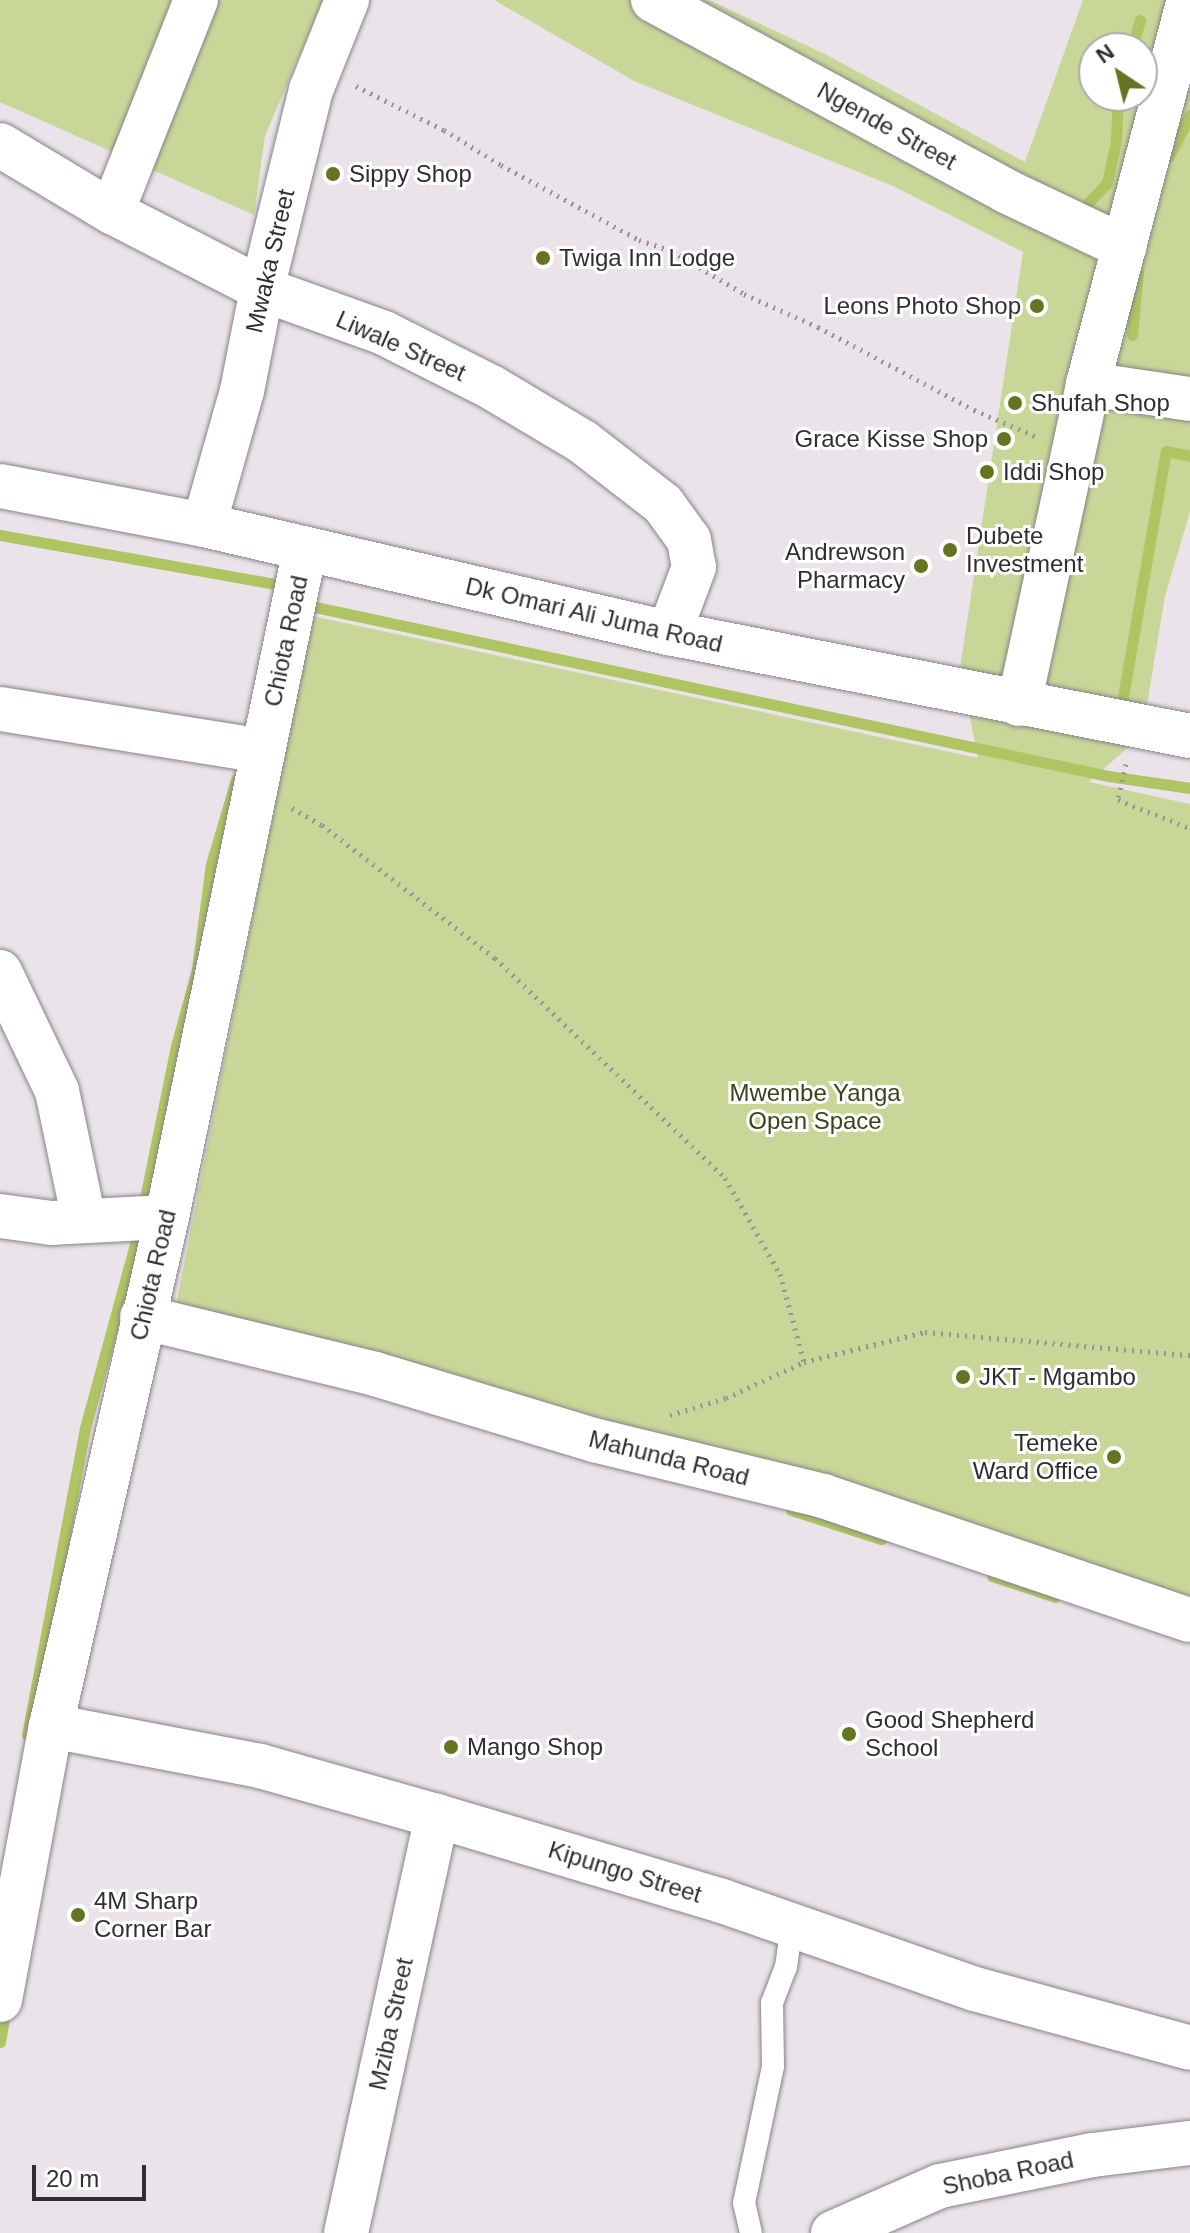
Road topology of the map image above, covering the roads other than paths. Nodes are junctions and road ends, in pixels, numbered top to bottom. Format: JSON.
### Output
{"nodes":[{"id":1,"x":196,"y":0,"type":"edge"},
{"id":2,"x":347,"y":0,"type":"edge"},
{"id":3,"x":653,"y":0,"type":"edge"},
{"id":4,"x":1189,"y":0,"type":"edge"},
{"id":5,"x":1180,"y":65,"type":"edge"},
{"id":6,"x":0,"y":145,"type":"edge"},
{"id":7,"x":112,"y":212,"type":"junction"},
{"id":8,"x":1124,"y":247,"type":"junction"},
{"id":9,"x":262,"y":289,"type":"junction"},
{"id":10,"x":1088,"y":384,"type":"junction"},
{"id":11,"x":1190,"y":399,"type":"edge"},
{"id":12,"x":0,"y":486,"type":"edge"},
{"id":13,"x":204,"y":525,"type":"junction"},
{"id":14,"x":305,"y":549,"type":"junction"},
{"id":15,"x":669,"y":633,"type":"junction"},
{"id":16,"x":1019,"y":704,"type":"junction"},
{"id":17,"x":0,"y":709,"type":"edge"},
{"id":18,"x":1190,"y":736,"type":"edge"},
{"id":19,"x":252,"y":758,"type":"junction"},
{"id":20,"x":0,"y":972,"type":"edge"},
{"id":21,"x":0,"y":1216,"type":"edge"},
{"id":22,"x":131,"y":1218,"type":"junction"},
{"id":23,"x":142,"y":1317,"type":"junction"},
{"id":24,"x":1190,"y":1620,"type":"edge"},
{"id":25,"x":51,"y":1726,"type":"junction"},
{"id":26,"x":437,"y":1816,"type":"junction"},
{"id":27,"x":792,"y":1925,"type":"junction"},
{"id":28,"x":0,"y":2000,"type":"edge"},
{"id":29,"x":1190,"y":2048,"type":"edge"},
{"id":30,"x":1190,"y":2143,"type":"edge"},
{"id":31,"x":346,"y":2233,"type":"edge"},
{"id":32,"x":751,"y":2233,"type":"edge"},
{"id":33,"x":833,"y":2233,"type":"edge"}],
"edges":[{"from":1,"to":7,"type":"street"},
{"from":2,"to":9,"type":"street","name":"Mwaka Street"},
{"from":3,"to":8,"type":"street","name":"Ngende Street"},
{"from":4,"to":5,"type":"street"},
{"from":5,"to":8,"type":"street"},
{"from":6,"to":7,"type":"street","name":"Liwale Street"},
{"from":7,"to":9,"type":"street","name":"Liwale Street"},
{"from":8,"to":10,"type":"street"},
{"from":9,"to":13,"type":"street","name":"Mwaka Street"},
{"from":9,"to":15,"type":"street","name":"Liwale Street"},
{"from":10,"to":11,"type":"street"},
{"from":10,"to":16,"type":"street"},
{"from":12,"to":13,"type":"street","name":"Dk Omari Ali Juma Road"},
{"from":13,"to":14,"type":"street","name":"Dk Omari Ali Juma Road"},
{"from":14,"to":15,"type":"street","name":"Dk Omari Ali Juma Road"},
{"from":14,"to":19,"type":"street","name":"Chiota Road"},
{"from":15,"to":16,"type":"street","name":"Dk Omari Ali Juma Road"},
{"from":16,"to":18,"type":"street","name":"Dk Omari Ali Juma Road"},
{"from":17,"to":19,"type":"street"},
{"from":19,"to":22,"type":"street","name":"Chiota Road"},
{"from":20,"to":22,"type":"street"},
{"from":21,"to":22,"type":"street"},
{"from":22,"to":23,"type":"street","name":"Chiota Road"},
{"from":23,"to":24,"type":"street","name":"Mahunda Road"},
{"from":23,"to":25,"type":"street","name":"Chiota Road"},
{"from":25,"to":26,"type":"street","name":"Kipungo Street"},
{"from":25,"to":28,"type":"street","name":"Chiota Road"},
{"from":26,"to":27,"type":"street","name":"Kipungo Street"},
{"from":26,"to":31,"type":"street","name":"Mziba Street"},
{"from":27,"to":29,"type":"street","name":"Kipungo Street"},
{"from":27,"to":32,"type":"lane"},
{"from":30,"to":33,"type":"street","name":"Shoba Road"}]}
